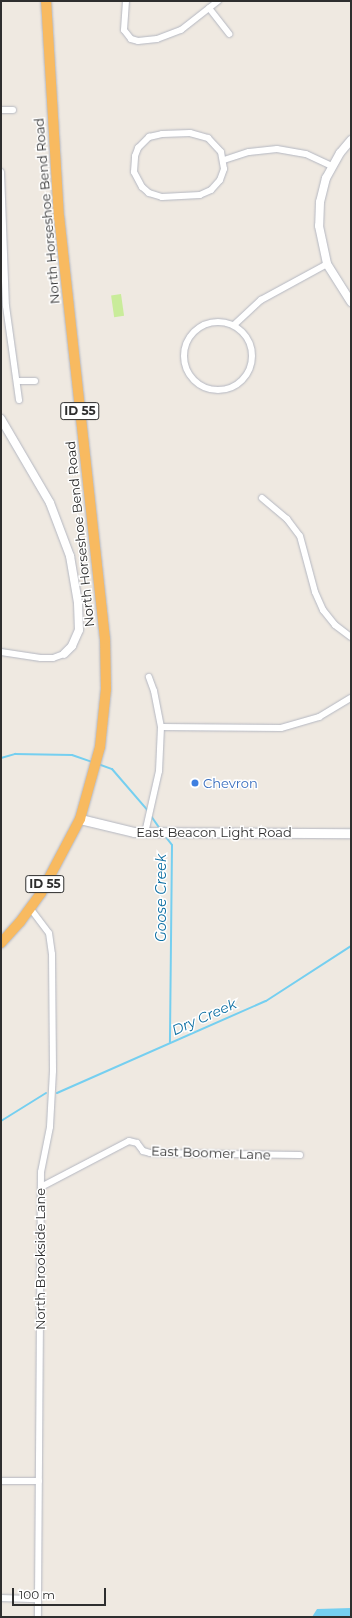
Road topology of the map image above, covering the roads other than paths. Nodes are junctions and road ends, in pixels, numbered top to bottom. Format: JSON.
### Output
{"nodes":[{"id":1,"x":46,"y":1,"type":"edge"},
{"id":2,"x":126,"y":1,"type":"edge"},
{"id":3,"x":218,"y":1,"type":"edge"},
{"id":4,"x":209,"y":8,"type":"junction"},
{"id":5,"x":229,"y":34,"type":"dead end"},
{"id":6,"x":1,"y":110,"type":"edge"},
{"id":7,"x":13,"y":110,"type":"dead end"},
{"id":8,"x":351,"y":140,"type":"edge"},
{"id":9,"x":224,"y":160,"type":"junction"},
{"id":10,"x":332,"y":166,"type":"junction"},
{"id":11,"x":1,"y":172,"type":"edge"},
{"id":12,"x":2,"y":238,"type":"edge"},
{"id":13,"x":327,"y":264,"type":"junction"},
{"id":14,"x":351,"y":302,"type":"edge"},
{"id":15,"x":3,"y":306,"type":"edge"},
{"id":16,"x":234,"y":325,"type":"junction"},
{"id":17,"x":17,"y":381,"type":"junction"},
{"id":18,"x":35,"y":381,"type":"dead end"},
{"id":19,"x":19,"y":400,"type":"dead end"},
{"id":20,"x":1,"y":419,"type":"edge"},
{"id":21,"x":262,"y":498,"type":"dead end"},
{"id":22,"x":351,"y":637,"type":"edge"},
{"id":23,"x":1,"y":652,"type":"edge"},
{"id":24,"x":64,"y":654,"type":"joint"},
{"id":25,"x":149,"y":677,"type":"dead end"},
{"id":26,"x":351,"y":698,"type":"edge"},
{"id":27,"x":161,"y":727,"type":"junction"},
{"id":28,"x":80,"y":819,"type":"junction"},
{"id":29,"x":145,"y":833,"type":"junction"},
{"id":30,"x":351,"y":833,"type":"edge"},
{"id":31,"x":30,"y":908,"type":"junction"},
{"id":32,"x":1,"y":943,"type":"edge"},
{"id":33,"x":300,"y":1155,"type":"dead end"},
{"id":34,"x":41,"y":1187,"type":"junction"},
{"id":35,"x":1,"y":1481,"type":"edge"},
{"id":36,"x":39,"y":1481,"type":"junction"},
{"id":37,"x":1,"y":1598,"type":"edge"},
{"id":38,"x":38,"y":1599,"type":"junction"},
{"id":39,"x":38,"y":1617,"type":"edge"}],
"edges":[{"from":1,"to":28,"type":"highway","name":"North Horseshoe Bend Road","number":"ID 55"},
{"from":2,"to":4,"type":"street"},
{"from":3,"to":4,"type":"street"},
{"from":4,"to":5,"type":"street"},
{"from":6,"to":7,"type":"street"},
{"from":8,"to":10,"type":"street"},
{"from":9,"to":9,"type":"street"},
{"from":9,"to":10,"type":"street"},
{"from":10,"to":13,"type":"street"},
{"from":11,"to":12,"type":"street"},
{"from":12,"to":15,"type":"street"},
{"from":13,"to":14,"type":"street"},
{"from":13,"to":16,"type":"street"},
{"from":15,"to":17,"type":"street"},
{"from":16,"to":16,"type":"street"},
{"from":17,"to":18,"type":"street"},
{"from":17,"to":19,"type":"street"},
{"from":20,"to":24,"type":"street","name":"North Horseshoe Bend Road"},
{"from":21,"to":22,"type":"street"},
{"from":23,"to":24,"type":"street"},
{"from":25,"to":27,"type":"street"},
{"from":26,"to":27,"type":"street"},
{"from":27,"to":29,"type":"street"},
{"from":28,"to":29,"type":"main road","name":"East Beacon Light Road"},
{"from":28,"to":31,"type":"highway","name":"North Horseshoe Bend Road","number":"ID 55"},
{"from":29,"to":30,"type":"main road","name":"East Beacon Light Road"},
{"from":31,"to":32,"type":"highway","name":"North Horseshoe Bend Road","number":"ID 55"},
{"from":31,"to":34,"type":"street","name":"North Brookside Lane"},
{"from":33,"to":34,"type":"street","name":"East Boomer Lane"},
{"from":34,"to":36,"type":"street","name":"North Brookside Lane"},
{"from":35,"to":36,"type":"street"},
{"from":36,"to":38,"type":"street","name":"North Brookside Lane"},
{"from":37,"to":38,"type":"street"},
{"from":38,"to":39,"type":"street","name":"North Brookside Lane"}]}
